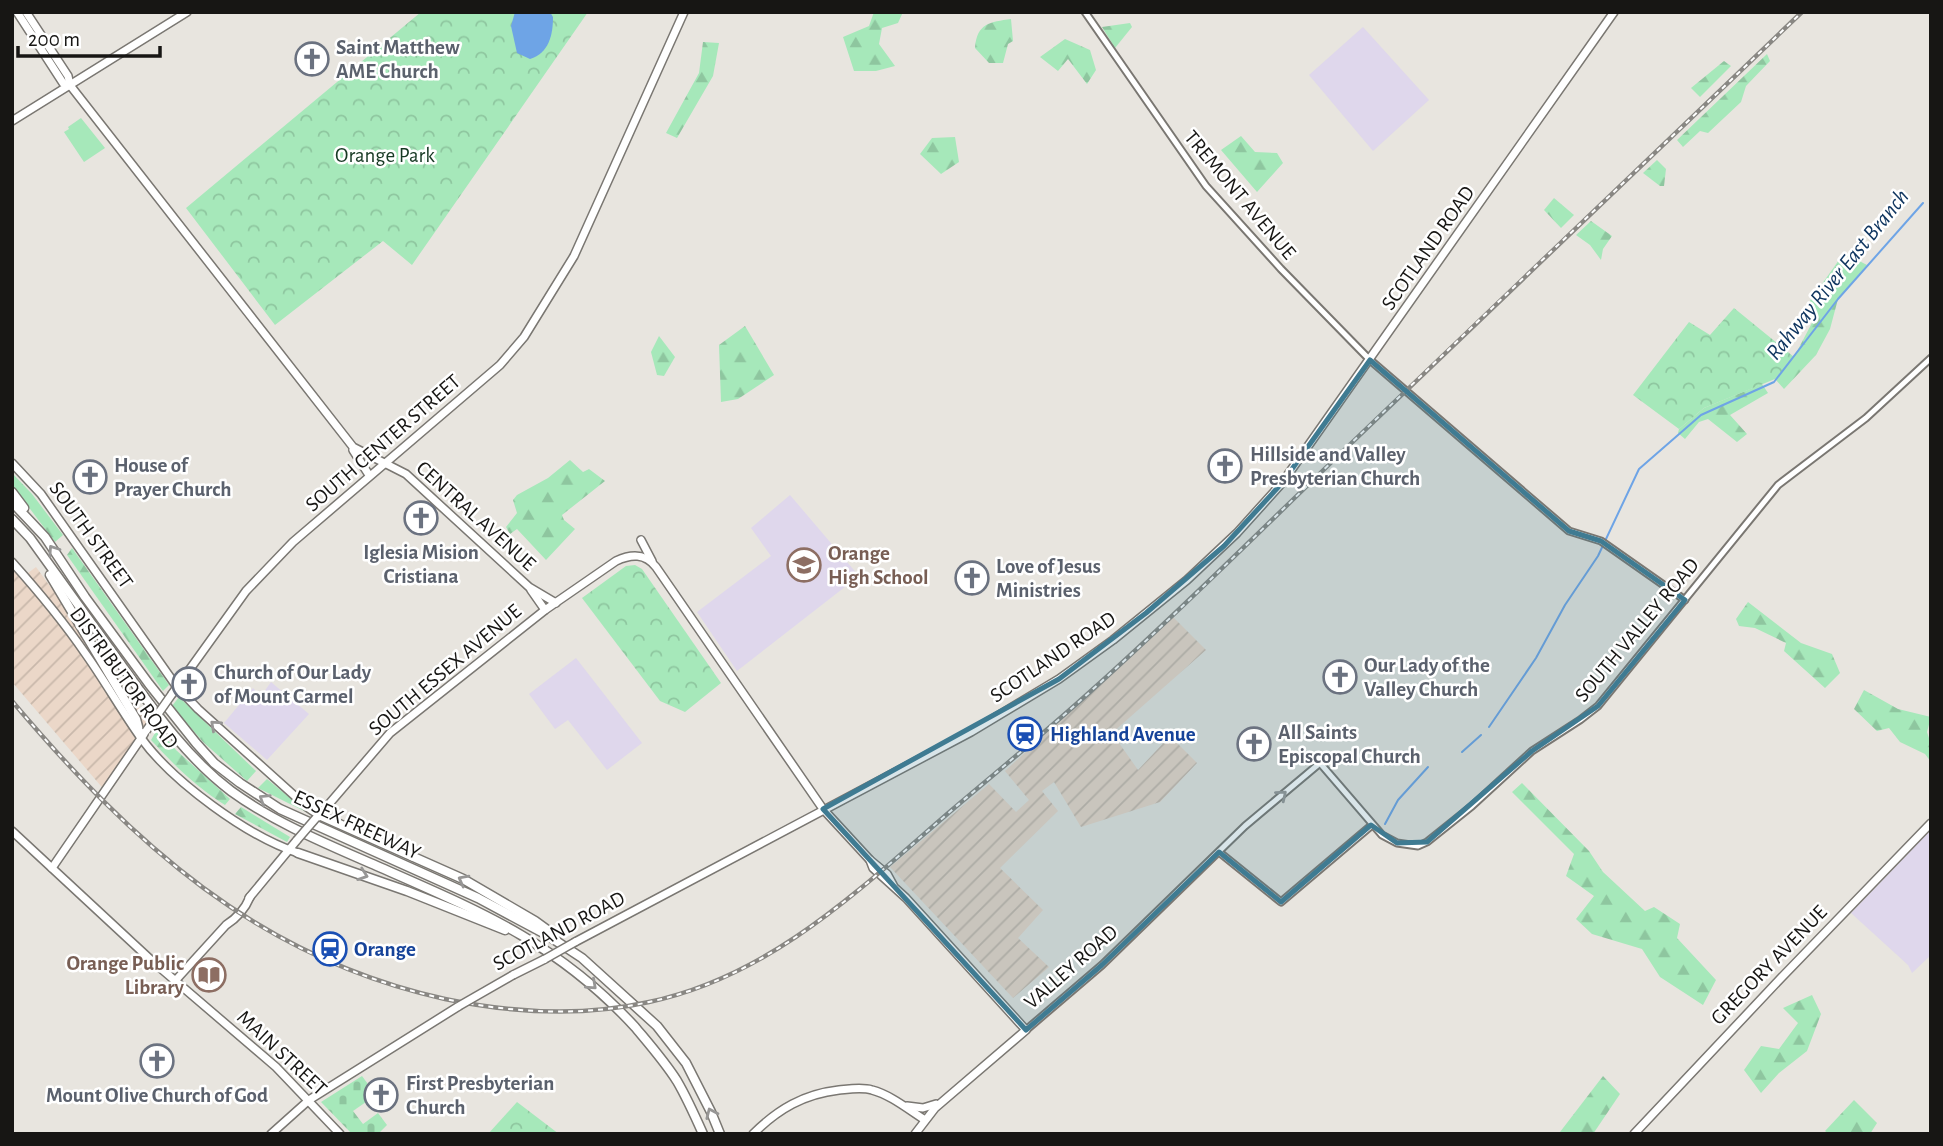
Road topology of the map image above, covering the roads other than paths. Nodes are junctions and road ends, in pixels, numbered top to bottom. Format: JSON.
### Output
{"nodes":[{"id":1,"x":17,"y":12,"type":"edge"},
{"id":2,"x":26,"y":12,"type":"edge"},
{"id":3,"x":187,"y":12,"type":"edge"},
{"id":4,"x":684,"y":12,"type":"edge"},
{"id":5,"x":1084,"y":12,"type":"edge"},
{"id":6,"x":1614,"y":12,"type":"edge"},
{"id":7,"x":70,"y":85,"type":"junction"},
{"id":8,"x":12,"y":121,"type":"edge"},
{"id":9,"x":1931,"y":358,"type":"edge"},
{"id":10,"x":1370,"y":360,"type":"junction"},
{"id":11,"x":344,"y":436,"type":"junction"},
{"id":12,"x":384,"y":462,"type":"junction"},
{"id":13,"x":12,"y":463,"type":"edge"},
{"id":14,"x":369,"y":475,"type":"junction"},
{"id":15,"x":12,"y":492,"type":"edge"},
{"id":16,"x":12,"y":502,"type":"edge"},
{"id":17,"x":12,"y":519,"type":"edge"},
{"id":18,"x":35,"y":525,"type":"junction"},
{"id":19,"x":30,"y":538,"type":"junction"},
{"id":20,"x":641,"y":540,"type":"dead end"},
{"id":21,"x":652,"y":561,"type":"junction"},
{"id":22,"x":12,"y":562,"type":"edge"},
{"id":23,"x":529,"y":587,"type":"junction"},
{"id":24,"x":1685,"y":600,"type":"junction"},
{"id":25,"x":556,"y":603,"type":"junction"},
{"id":26,"x":545,"y":610,"type":"junction"},
{"id":27,"x":174,"y":690,"type":"junction"},
{"id":28,"x":144,"y":735,"type":"junction"},
{"id":29,"x":1320,"y":764,"type":"joint"},
{"id":30,"x":823,"y":809,"type":"junction"},
{"id":31,"x":318,"y":817,"type":"junction"},
{"id":32,"x":1931,"y":823,"type":"edge"},
{"id":33,"x":1372,"y":825,"type":"junction"},
{"id":34,"x":12,"y":831,"type":"edge"},
{"id":35,"x":288,"y":850,"type":"junction"},
{"id":36,"x":1219,"y":852,"type":"junction"},
{"id":37,"x":298,"y":853,"type":"joint"},
{"id":38,"x":52,"y":869,"type":"junction"},
{"id":39,"x":538,"y":944,"type":"junction"},
{"id":40,"x":582,"y":958,"type":"junction"},
{"id":41,"x":175,"y":981,"type":"junction"},
{"id":42,"x":1026,"y":1030,"type":"junction"},
{"id":43,"x":309,"y":1100,"type":"junction"},
{"id":44,"x":940,"y":1103,"type":"junction"},
{"id":45,"x":902,"y":1106,"type":"junction"},
{"id":46,"x":925,"y":1120,"type":"junction"},
{"id":47,"x":271,"y":1134,"type":"edge"},
{"id":48,"x":340,"y":1134,"type":"edge"},
{"id":49,"x":703,"y":1134,"type":"edge"},
{"id":50,"x":720,"y":1134,"type":"edge"},
{"id":51,"x":753,"y":1134,"type":"edge"},
{"id":52,"x":915,"y":1134,"type":"edge"},
{"id":53,"x":1634,"y":1134,"type":"edge"}],
"edges":[{"from":1,"to":7,"type":"main road","name":"CENTRAL AVENUE"},
{"from":2,"to":7,"type":"main road","name":"CENTRAL AVENUE"},
{"from":3,"to":7,"type":"main road"},
{"from":4,"to":12,"type":"main road","name":"SOUTH CENTER STREET"},
{"from":5,"to":10,"type":"street","name":"TREMONT AVENUE"},
{"from":6,"to":10,"type":"main road","name":"SCOTLAND ROAD"},
{"from":7,"to":8,"type":"main road"},
{"from":7,"to":11,"type":"main road","name":"CENTRAL AVENUE"},
{"from":9,"to":24,"type":"street","name":"SOUTH VALLEY ROAD"},
{"from":10,"to":24,"type":"street","name":"TREMONT AVENUE"},
{"from":10,"to":30,"type":"main road","name":"SCOTLAND ROAD"},
{"from":11,"to":12,"type":"main road","name":"CENTRAL AVENUE"},
{"from":11,"to":14,"type":"main road"},
{"from":12,"to":14,"type":"main road","name":"SOUTH CENTER STREET"},
{"from":12,"to":23,"type":"main road","name":"CENTRAL AVENUE"},
{"from":13,"to":27,"type":"main road","name":"SOUTH STREET"},
{"from":14,"to":27,"type":"main road","name":"SOUTH CENTER STREET"},
{"from":15,"to":18,"type":"highway"},
{"from":16,"to":18,"type":"highway","name":"ESSEX FREEWAY"},
{"from":17,"to":19,"type":"highway","name":"ESSEX FREEWAY"},
{"from":40,"to":18,"type":"highway","name":"ESSEX FREEWAY","one_way":true},
{"from":19,"to":28,"type":"highway"},
{"from":19,"to":39,"type":"highway","name":"ESSEX FREEWAY"},
{"from":20,"to":21,"type":"main road"},
{"from":21,"to":25,"type":"main road"},
{"from":21,"to":30,"type":"main road"},
{"from":22,"to":28,"type":"main road","name":"DISTRIBUTOR ROAD"},
{"from":23,"to":25,"type":"main road","name":"CENTRAL AVENUE"},
{"from":23,"to":26,"type":"main road"},
{"from":24,"to":33,"type":"street","name":"SOUTH VALLEY ROAD"},
{"from":25,"to":26,"type":"main road","name":"SOUTH ESSEX AVENUE"},
{"from":26,"to":31,"type":"main road","name":"SOUTH ESSEX AVENUE"},
{"from":27,"to":28,"type":"main road","name":"SOUTH CENTER STREET","bridge":true},
{"from":31,"to":27,"type":"main road","name":"SOUTH STREET","one_way":true},
{"from":28,"to":35,"type":"main road","name":"DISTRIBUTOR ROAD"},
{"from":28,"to":38,"type":"main road","name":"SOUTH CENTER STREET"},
{"from":29,"to":33,"type":"street","name":"SOUTH VALLEY ROAD"},
{"from":36,"to":29,"type":"street","name":"VALLEY ROAD","one_way":true},
{"from":30,"to":42,"type":"main road"},
{"from":30,"to":43,"type":"main road","name":"SCOTLAND ROAD","bridge":true},
{"from":31,"to":35,"type":"main road","name":"SOUTH ESSEX AVENUE","bridge":true},
{"from":40,"to":31,"type":"highway","one_way":true},
{"from":32,"to":53,"type":"main road","name":"GREGORY AVENUE"},
{"from":33,"to":36,"type":"street"},
{"from":34,"to":38,"type":"main road","name":"MAIN STREET"},
{"from":35,"to":37,"type":"main road","name":"DISTRIBUTOR ROAD"},
{"from":35,"to":41,"type":"main road","name":"SOUTH ESSEX AVENUE"},
{"from":36,"to":42,"type":"street","name":"VALLEY ROAD"},
{"from":37,"to":39,"type":"highway","one_way":true},
{"from":38,"to":41,"type":"main road","name":"MAIN STREET"},
{"from":39,"to":49,"type":"highway","name":"ESSEX FREEWAY","one_way":true},
{"from":50,"to":40,"type":"highway","name":"ESSEX FREEWAY","one_way":true},
{"from":41,"to":43,"type":"main road","name":"MAIN STREET"},
{"from":42,"to":44,"type":"main road","name":"VALLEY ROAD"},
{"from":43,"to":47,"type":"main road","name":"SCOTLAND ROAD"},
{"from":43,"to":48,"type":"main road","name":"MAIN STREET"},
{"from":44,"to":45,"type":"main road"},
{"from":44,"to":46,"type":"main road","name":"VALLEY ROAD"},
{"from":45,"to":46,"type":"main road"},
{"from":45,"to":51,"type":"main road"},
{"from":46,"to":52,"type":"main road","name":"VALLEY ROAD"}]}
